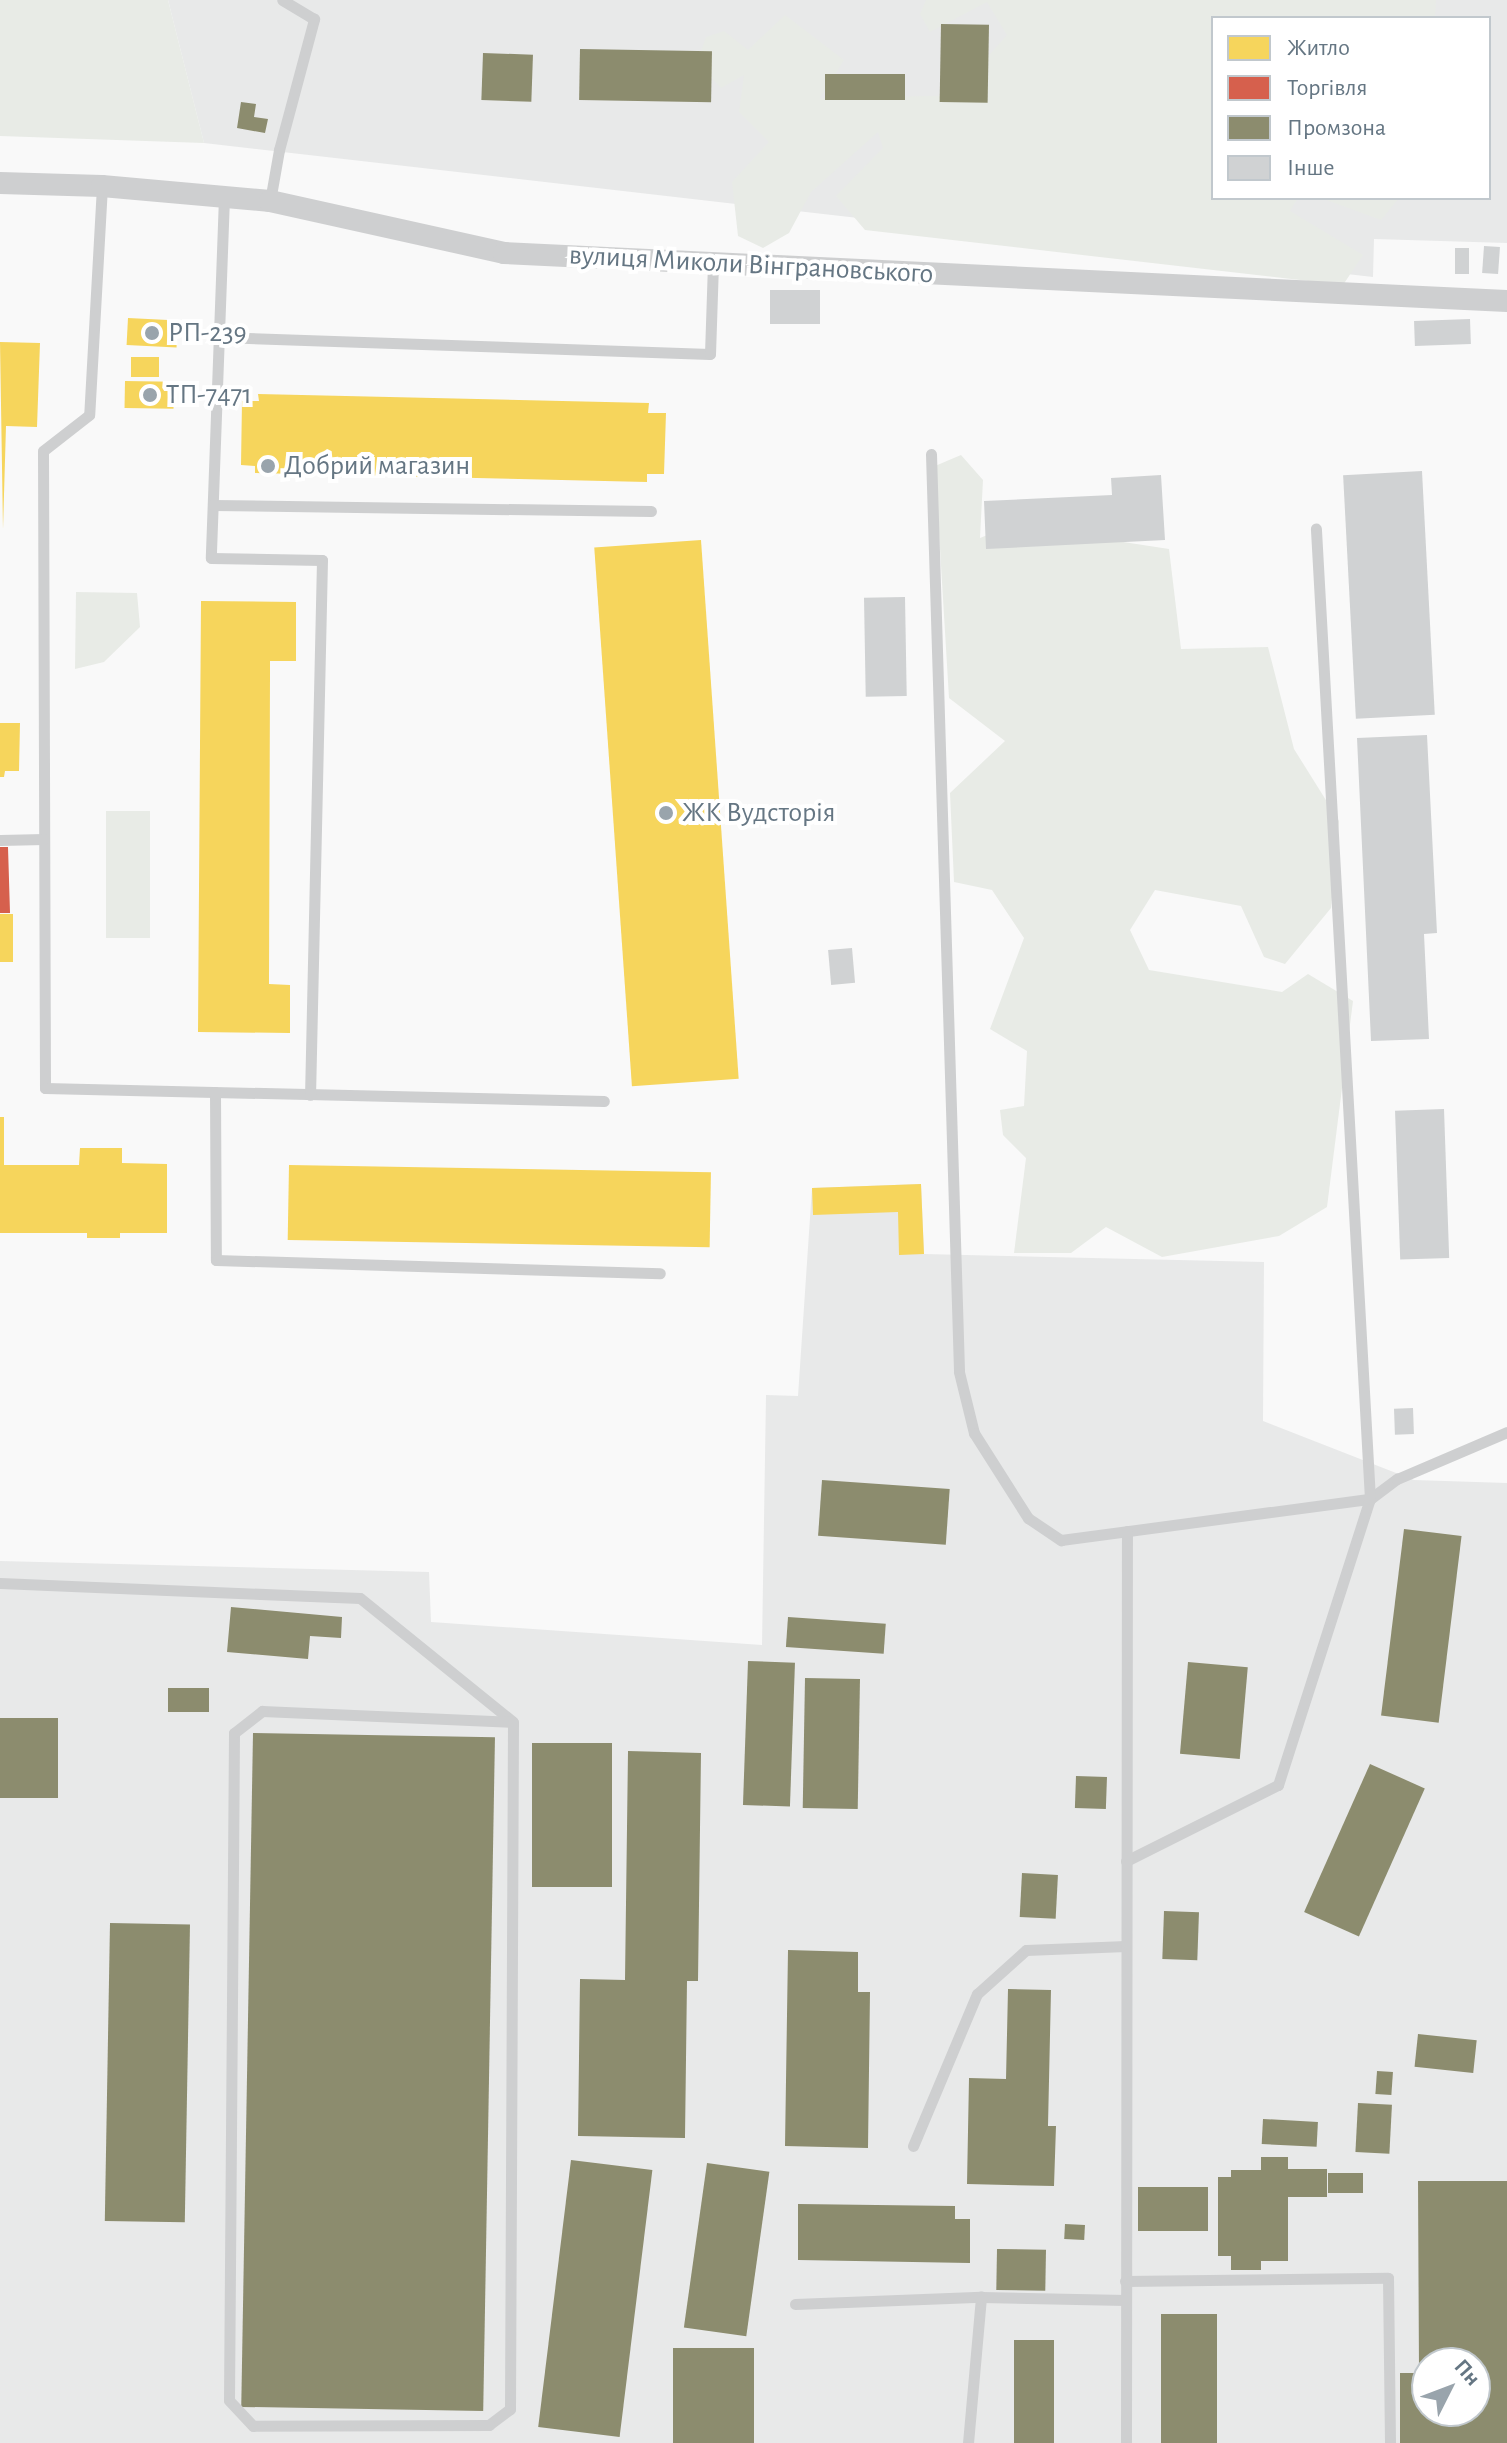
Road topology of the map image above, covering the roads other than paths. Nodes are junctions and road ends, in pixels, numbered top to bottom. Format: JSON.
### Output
{"nodes":[{"id":1,"x":282,"y":0,"type":"edge"},
{"id":2,"x":0,"y":183,"type":"edge"},
{"id":3,"x":102,"y":186,"type":"junction"},
{"id":4,"x":224,"y":197,"type":"junction"},
{"id":5,"x":270,"y":201,"type":"junction"},
{"id":6,"x":713,"y":263,"type":"junction"},
{"id":7,"x":1507,"y":301,"type":"edge"},
{"id":8,"x":220,"y":337,"type":"junction"},
{"id":9,"x":931,"y":454,"type":"dead end"},
{"id":10,"x":213,"y":505,"type":"junction"},
{"id":11,"x":651,"y":511,"type":"dead end"},
{"id":12,"x":1316,"y":529,"type":"dead end"},
{"id":13,"x":44,"y":839,"type":"junction"},
{"id":14,"x":0,"y":840,"type":"edge"},
{"id":15,"x":215,"y":1092,"type":"junction"},
{"id":16,"x":310,"y":1095,"type":"junction"},
{"id":17,"x":604,"y":1101,"type":"dead end"},
{"id":18,"x":660,"y":1273,"type":"dead end"},
{"id":19,"x":1507,"y":1432,"type":"edge"},
{"id":20,"x":1370,"y":1499,"type":"junction"},
{"id":21,"x":1127,"y":1531,"type":"junction"},
{"id":22,"x":0,"y":1583,"type":"edge"},
{"id":23,"x":513,"y":1722,"type":"junction"},
{"id":24,"x":1126,"y":1861,"type":"junction"},
{"id":25,"x":1126,"y":1946,"type":"junction"},
{"id":26,"x":913,"y":2146,"type":"dead end"},
{"id":27,"x":1125,"y":2281,"type":"junction"},
{"id":28,"x":981,"y":2297,"type":"junction"},
{"id":29,"x":1125,"y":2300,"type":"junction"},
{"id":30,"x":795,"y":2304,"type":"dead end"},
{"id":31,"x":968,"y":2443,"type":"edge"},
{"id":32,"x":1126,"y":2443,"type":"edge"},
{"id":33,"x":1390,"y":2443,"type":"edge"}],
"edges":[{"from":1,"to":5,"type":"lane"},
{"from":2,"to":3,"type":"street","name":"вулиця Миколи Вінграновського"},
{"from":3,"to":4,"type":"street","name":"вулиця Миколи Вінграновського"},
{"from":3,"to":13,"type":"lane"},
{"from":4,"to":5,"type":"street","name":"вулиця Миколи Вінграновського"},
{"from":4,"to":8,"type":"lane"},
{"from":5,"to":6,"type":"street","name":"вулиця Миколи Вінграновського"},
{"from":6,"to":7,"type":"street","name":"вулиця Миколи Вінграновського"},
{"from":6,"to":8,"type":"lane"},
{"from":8,"to":10,"type":"lane"},
{"from":9,"to":21,"type":"lane"},
{"from":10,"to":11,"type":"lane"},
{"from":10,"to":16,"type":"lane"},
{"from":12,"to":20,"type":"lane"},
{"from":13,"to":14,"type":"lane"},
{"from":13,"to":15,"type":"lane"},
{"from":15,"to":16,"type":"lane"},
{"from":15,"to":18,"type":"lane"},
{"from":16,"to":17,"type":"lane"},
{"from":19,"to":20,"type":"lane"},
{"from":20,"to":21,"type":"lane"},
{"from":20,"to":24,"type":"lane"},
{"from":21,"to":24,"type":"lane"},
{"from":22,"to":23,"type":"lane"},
{"from":23,"to":23,"type":"lane"},
{"from":24,"to":25,"type":"lane"},
{"from":25,"to":26,"type":"lane"},
{"from":25,"to":27,"type":"lane"},
{"from":27,"to":29,"type":"lane"},
{"from":27,"to":33,"type":"lane"},
{"from":28,"to":29,"type":"lane"},
{"from":28,"to":30,"type":"lane"},
{"from":28,"to":31,"type":"lane"},
{"from":29,"to":32,"type":"lane"}]}
